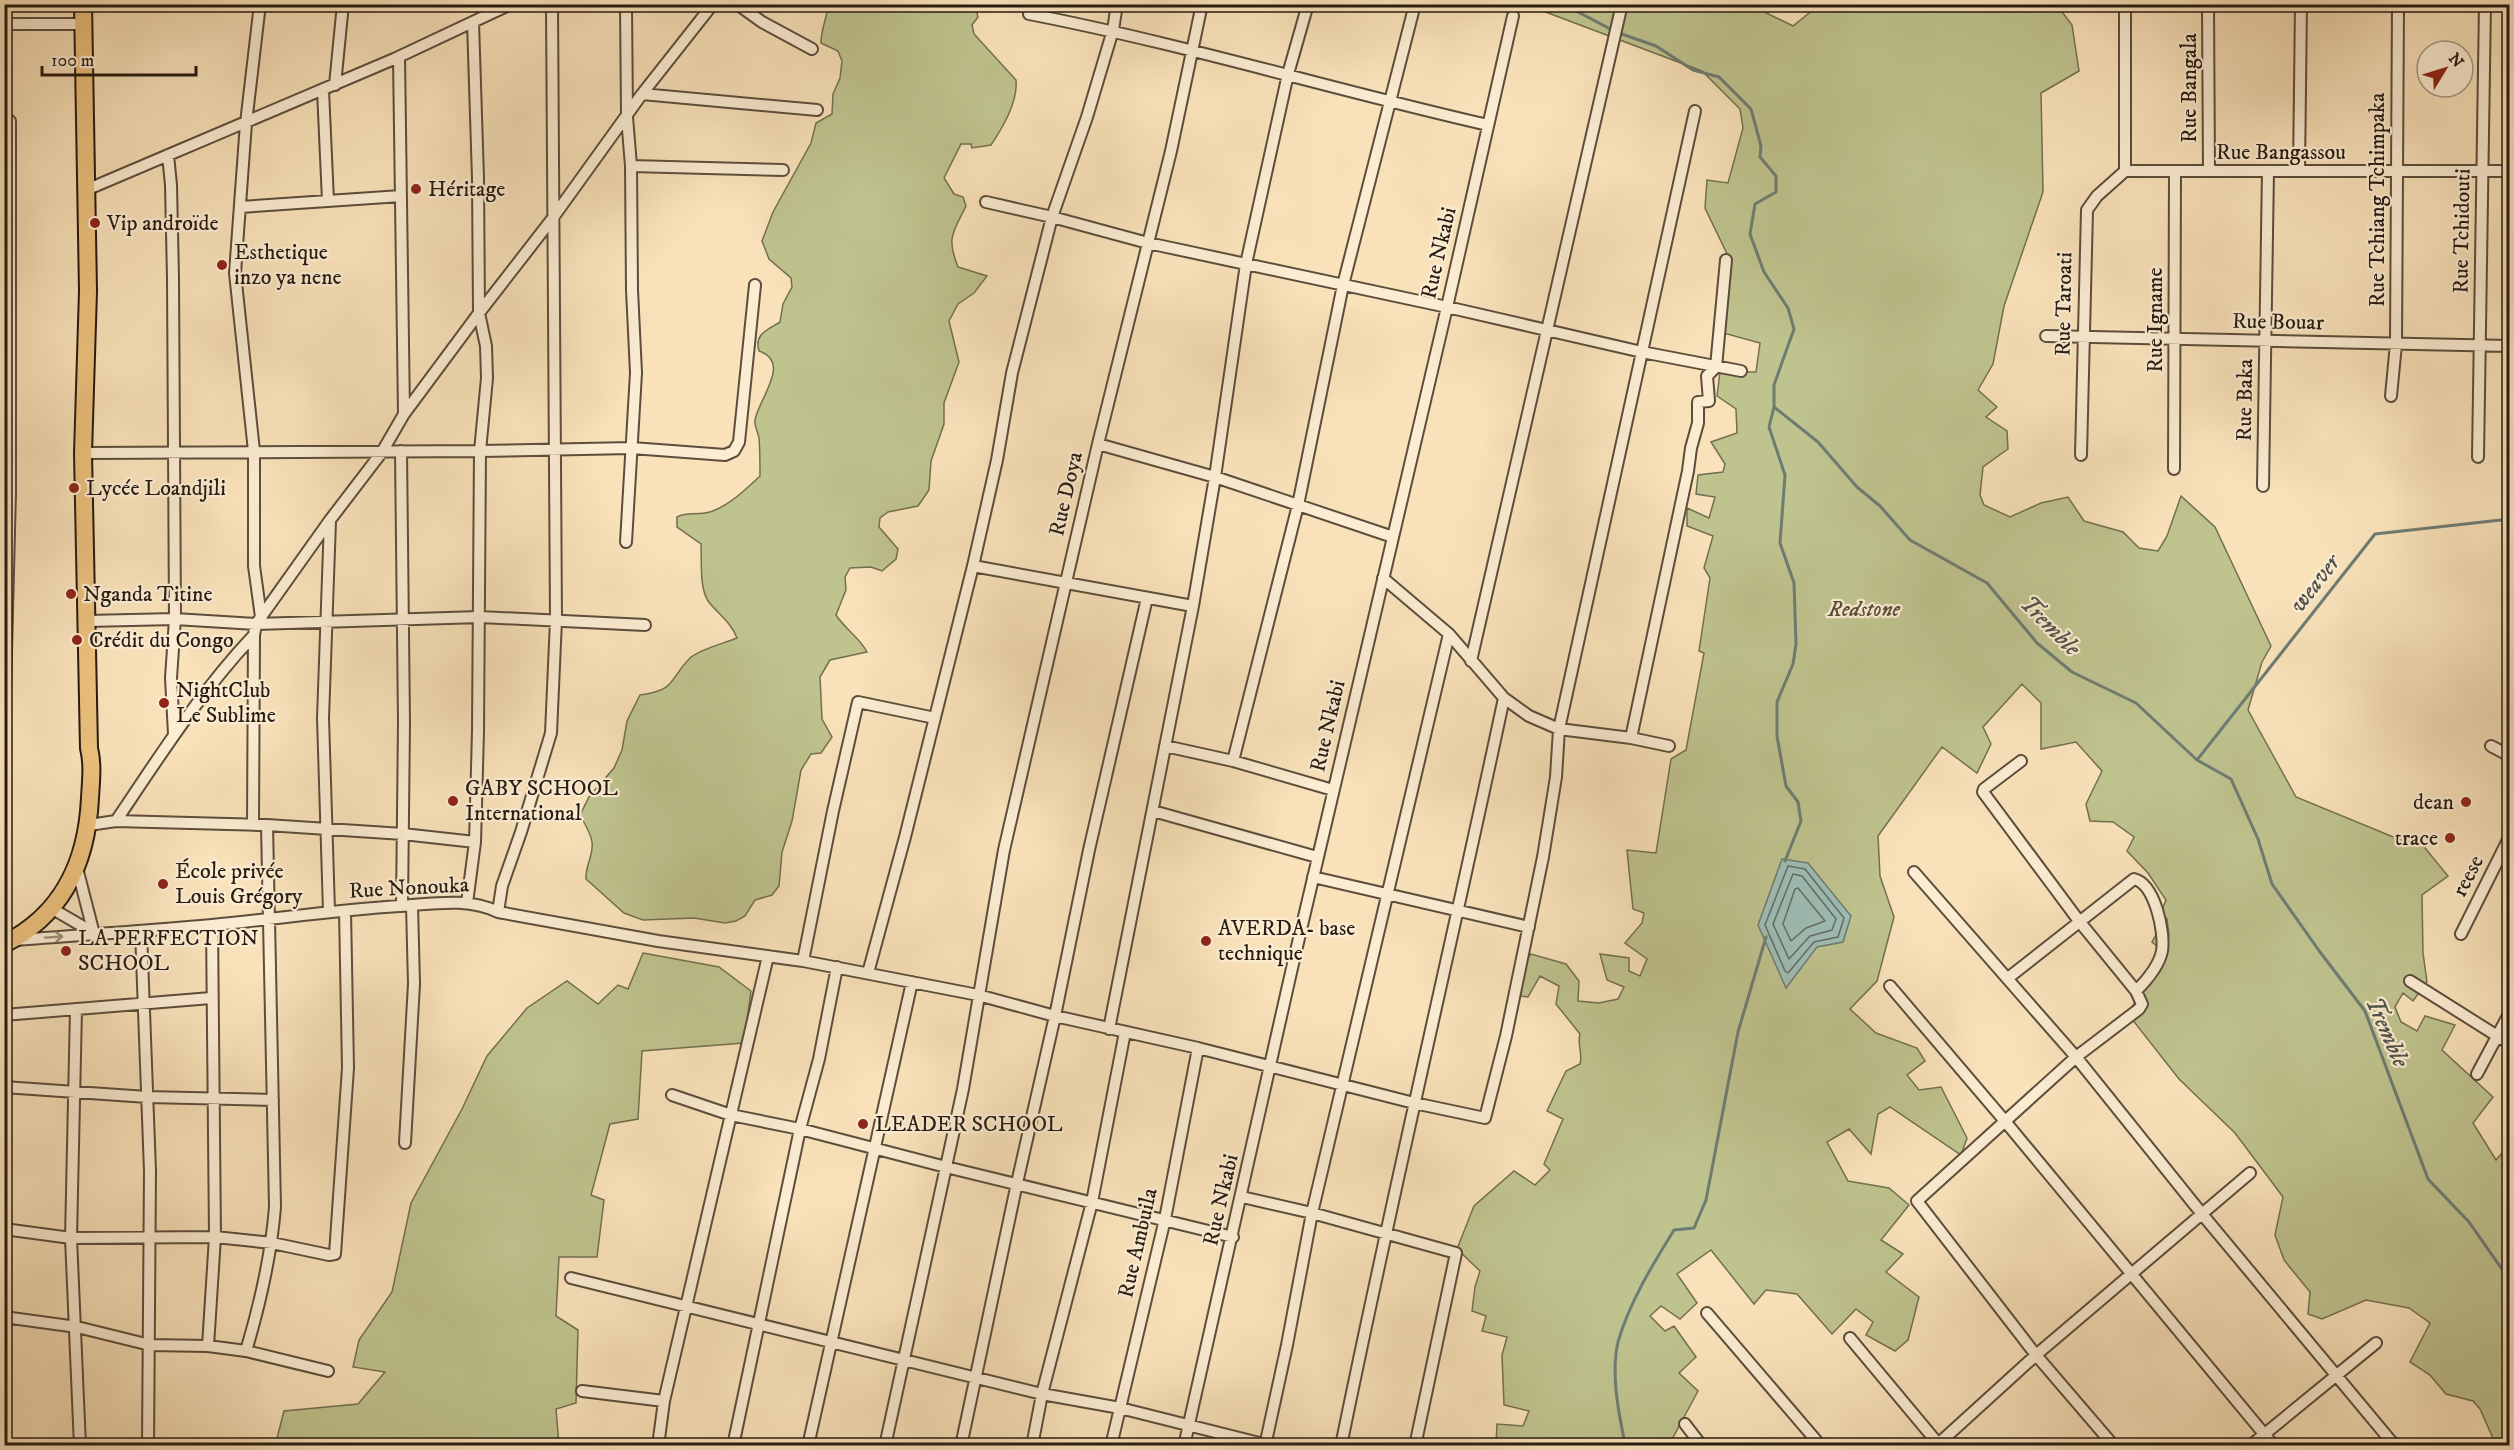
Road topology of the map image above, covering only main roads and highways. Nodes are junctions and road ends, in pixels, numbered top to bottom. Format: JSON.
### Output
{"nodes":[{"id":1,"x":83,"y":4,"type":"edge"},
{"id":2,"x":89,"y":748,"type":"junction"},
{"id":3,"x":7,"y":939,"type":"edge"}],
"edges":[{"from":1,"to":2,"type":"highway"},
{"from":2,"to":3,"type":"highway"},
{"from":2,"to":3,"type":"highway"}]}
